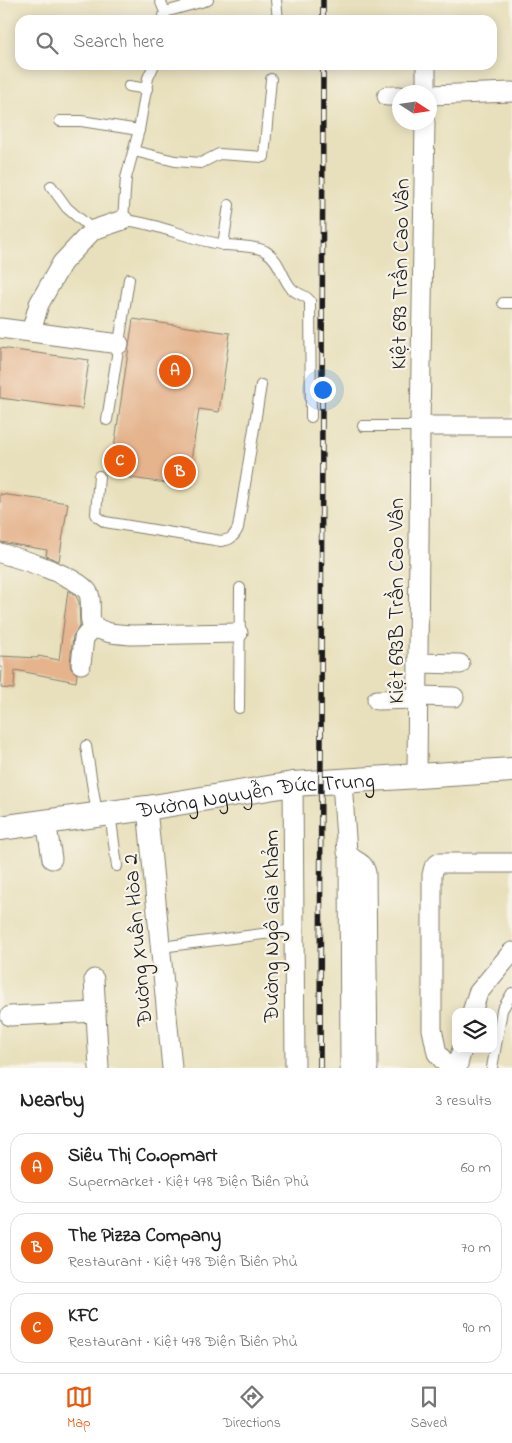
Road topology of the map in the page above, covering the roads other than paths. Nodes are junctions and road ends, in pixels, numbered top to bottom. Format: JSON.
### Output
{"nodes":[{"id":1,"x":160,"y":0,"type":"edge"},
{"id":2,"x":208,"y":0,"type":"edge"},
{"id":3,"x":276,"y":0,"type":"edge"},
{"id":4,"x":164,"y":15,"type":"edge"},
{"id":5,"x":167,"y":15,"type":"edge"},
{"id":6,"x":278,"y":15,"type":"edge"},
{"id":7,"x":152,"y":70,"type":"edge"},
{"id":8,"x":426,"y":70,"type":"edge"},
{"id":9,"x":271,"y":79,"type":"dead end"},
{"id":10,"x":426,"y":85,"type":"edge"},
{"id":11,"x":129,"y":86,"type":"dead end"},
{"id":12,"x":147,"y":89,"type":"junction"},
{"id":13,"x":512,"y":92,"type":"edge"},
{"id":14,"x":437,"y":95,"type":"edge"},
{"id":15,"x":60,"y":122,"type":"dead end"},
{"id":16,"x":139,"y":130,"type":"junction"},
{"id":17,"x":425,"y":130,"type":"edge"},
{"id":18,"x":134,"y":151,"type":"junction"},
{"id":19,"x":50,"y":186,"type":"dead end"},
{"id":20,"x":229,"y":206,"type":"dead end"},
{"id":21,"x":123,"y":220,"type":"junction"},
{"id":22,"x":93,"y":230,"type":"junction"},
{"id":23,"x":223,"y":245,"type":"junction"},
{"id":24,"x":129,"y":279,"type":"dead end"},
{"id":25,"x":0,"y":328,"type":"edge"},
{"id":26,"x":31,"y":332,"type":"junction"},
{"id":27,"x":119,"y":344,"type":"junction"},
{"id":28,"x":261,"y":384,"type":"dead end"},
{"id":29,"x":311,"y":416,"type":"dead end"},
{"id":30,"x":107,"y":420,"type":"dead end"},
{"id":31,"x":363,"y":426,"type":"dead end"},
{"id":32,"x":420,"y":426,"type":"junction"},
{"id":33,"x":512,"y":426,"type":"edge"},
{"id":34,"x":99,"y":476,"type":"dead end"},
{"id":35,"x":0,"y":554,"type":"edge"},
{"id":36,"x":240,"y":588,"type":"dead end"},
{"id":37,"x":94,"y":626,"type":"junction"},
{"id":38,"x":238,"y":634,"type":"junction"},
{"id":39,"x":418,"y":663,"type":"junction"},
{"id":40,"x":81,"y":664,"type":"dead end"},
{"id":41,"x":460,"y":664,"type":"dead end"},
{"id":42,"x":454,"y":697,"type":"dead end"},
{"id":43,"x":418,"y":698,"type":"junction"},
{"id":44,"x":377,"y":700,"type":"dead end"},
{"id":45,"x":240,"y":708,"type":"dead end"},
{"id":46,"x":86,"y":746,"type":"dead end"},
{"id":47,"x":512,"y":770,"type":"edge"},
{"id":48,"x":417,"y":775,"type":"junction"},
{"id":49,"x":342,"y":782,"type":"junction"},
{"id":50,"x":293,"y":784,"type":"junction"},
{"id":51,"x":147,"y":808,"type":"junction"},
{"id":52,"x":103,"y":813,"type":"junction"},
{"id":53,"x":46,"y":821,"type":"junction"},
{"id":54,"x":0,"y":828,"type":"edge"},
{"id":55,"x":349,"y":856,"type":"junction"},
{"id":56,"x":52,"y":859,"type":"dead end"},
{"id":57,"x":512,"y":863,"type":"edge"},
{"id":58,"x":117,"y":866,"type":"dead end"},
{"id":59,"x":294,"y":930,"type":"junction"},
{"id":60,"x":161,"y":947,"type":"junction"},
{"id":61,"x":512,"y":952,"type":"edge"},
{"id":62,"x":94,"y":978,"type":"dead end"},
{"id":63,"x":512,"y":993,"type":"edge"},
{"id":64,"x":473,"y":1008,"type":"edge"},
{"id":65,"x":96,"y":1012,"type":"junction"},
{"id":66,"x":10,"y":1016,"type":"dead end"},
{"id":67,"x":461,"y":1053,"type":"edge"},
{"id":68,"x":99,"y":1068,"type":"edge"},
{"id":69,"x":172,"y":1068,"type":"edge"},
{"id":70,"x":295,"y":1068,"type":"edge"},
{"id":71,"x":350,"y":1068,"type":"edge"},
{"id":72,"x":368,"y":1068,"type":"edge"},
{"id":73,"x":450,"y":1068,"type":"edge"},
{"id":74,"x":457,"y":1068,"type":"edge"},
{"id":75,"x":492,"y":1068,"type":"edge"}],
"edges":[{"from":1,"to":4,"type":"lane"},
{"from":2,"to":5,"type":"lane"},
{"from":3,"to":6,"type":"lane"},
{"from":7,"to":12,"type":"lane"},
{"from":8,"to":10,"type":"street"},
{"from":9,"to":18,"type":"lane"},
{"from":11,"to":12,"type":"lane"},
{"from":12,"to":16,"type":"lane"},
{"from":13,"to":14,"type":"street"},
{"from":15,"to":16,"type":"lane"},
{"from":16,"to":18,"type":"lane"},
{"from":17,"to":32,"type":"street","name":"Kiệt 693 Trần Cao Vân"},
{"from":18,"to":21,"type":"lane"},
{"from":19,"to":22,"type":"lane"},
{"from":20,"to":23,"type":"lane"},
{"from":21,"to":22,"type":"street"},
{"from":21,"to":23,"type":"lane"},
{"from":22,"to":26,"type":"street"},
{"from":23,"to":29,"type":"lane"},
{"from":24,"to":27,"type":"lane"},
{"from":25,"to":26,"type":"street"},
{"from":26,"to":27,"type":"street"},
{"from":27,"to":30,"type":"lane"},
{"from":28,"to":34,"type":"lane"},
{"from":31,"to":32,"type":"lane"},
{"from":32,"to":33,"type":"street"},
{"from":32,"to":39,"type":"street","name":"Kiệt 693B Trần Cao Vân"},
{"from":35,"to":37,"type":"street"},
{"from":36,"to":38,"type":"lane"},
{"from":37,"to":38,"type":"street"},
{"from":37,"to":40,"type":"street"},
{"from":38,"to":45,"type":"lane"},
{"from":39,"to":41,"type":"street"},
{"from":39,"to":43,"type":"street","name":"Kiệt 693B Trần Cao Vân"},
{"from":42,"to":43,"type":"street"},
{"from":43,"to":44,"type":"street"},
{"from":43,"to":48,"type":"street","name":"Kiệt 693B Trần Cao Vân"},
{"from":46,"to":52,"type":"lane"},
{"from":47,"to":48,"type":"street","name":"Đường Nguyễn Đức Trung"},
{"from":48,"to":49,"type":"street","name":"Đường Nguyễn Đức Trung"},
{"from":49,"to":50,"type":"street","name":"Đường Nguyễn Đức Trung"},
{"from":49,"to":55,"type":"street"},
{"from":50,"to":51,"type":"street","name":"Đường Nguyễn Đức Trung"},
{"from":50,"to":59,"type":"street","name":"Đường Ngô Gia Khảm"},
{"from":51,"to":52,"type":"street","name":"Đường Nguyễn Đức Trung"},
{"from":51,"to":60,"type":"street","name":"Đường Xuân Hòa 2"},
{"from":52,"to":53,"type":"street","name":"Đường Nguyễn Đức Trung"},
{"from":52,"to":58,"type":"lane"},
{"from":53,"to":54,"type":"street","name":"Đường Nguyễn Đức Trung"},
{"from":53,"to":56,"type":"street"},
{"from":55,"to":71,"type":"street"},
{"from":55,"to":72,"type":"street"},
{"from":57,"to":73,"type":"street"},
{"from":59,"to":60,"type":"lane"},
{"from":59,"to":70,"type":"street","name":"Đường Ngô Gia Khảm"},
{"from":60,"to":69,"type":"street","name":"Đường Xuân Hòa 2"},
{"from":61,"to":64,"type":"street"},
{"from":62,"to":65,"type":"street"},
{"from":63,"to":75,"type":"lane"},
{"from":65,"to":66,"type":"street"},
{"from":65,"to":68,"type":"street"},
{"from":67,"to":74,"type":"street"}]}
